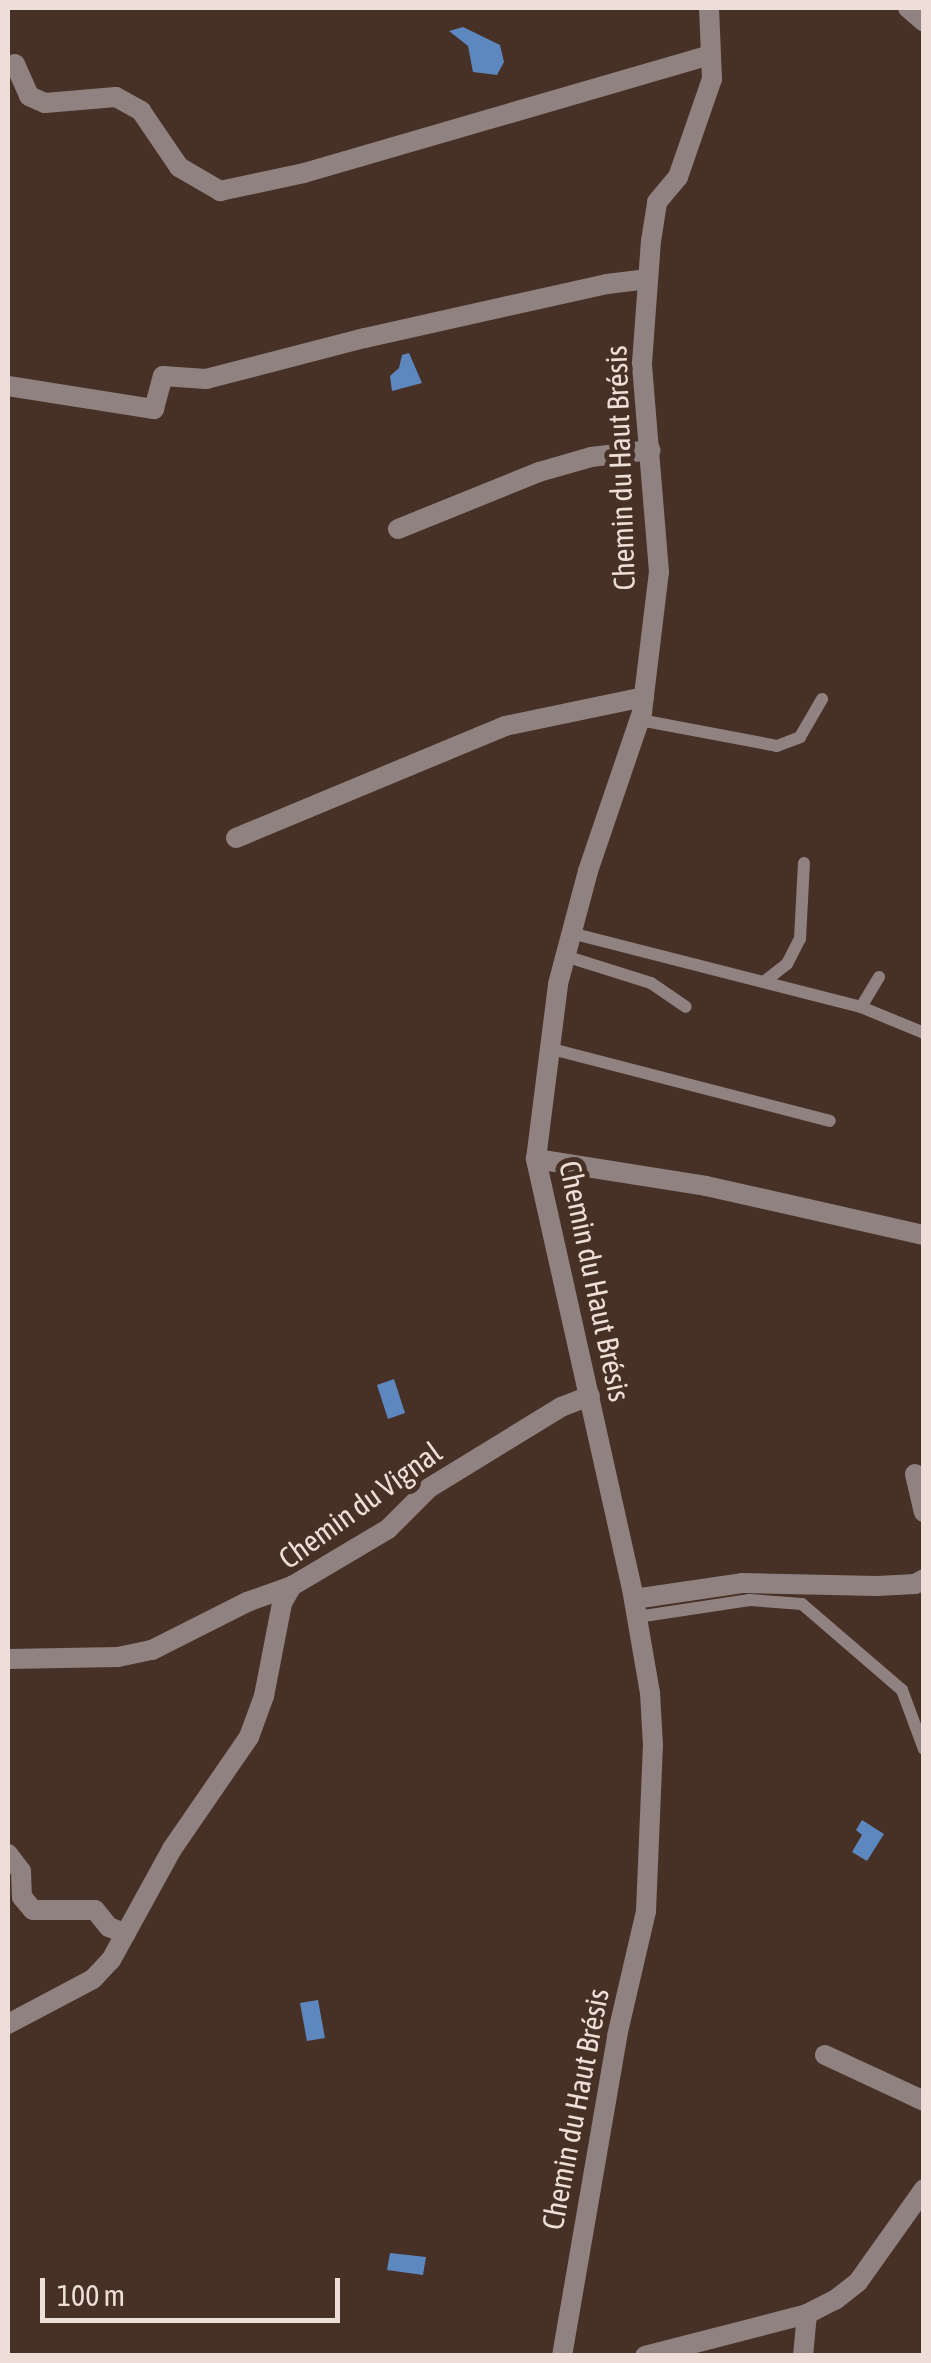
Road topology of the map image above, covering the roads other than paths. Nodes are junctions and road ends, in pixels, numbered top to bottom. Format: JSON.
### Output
{"nodes":[{"id":1,"x":708,"y":8,"type":"edge"},
{"id":2,"x":908,"y":8,"type":"edge"},
{"id":3,"x":924,"y":22,"type":"edge"},
{"id":4,"x":710,"y":55,"type":"junction"},
{"id":5,"x":15,"y":64,"type":"dead end"},
{"id":6,"x":648,"y":280,"type":"junction"},
{"id":7,"x":8,"y":386,"type":"edge"},
{"id":8,"x":651,"y":450,"type":"junction"},
{"id":9,"x":398,"y":529,"type":"dead end"},
{"id":10,"x":644,"y":697,"type":"junction"},
{"id":11,"x":822,"y":700,"type":"dead end"},
{"id":12,"x":640,"y":720,"type":"junction"},
{"id":13,"x":236,"y":838,"type":"dead end"},
{"id":14,"x":804,"y":863,"type":"dead end"},
{"id":15,"x":572,"y":933,"type":"junction"},
{"id":16,"x":565,"y":956,"type":"junction"},
{"id":17,"x":879,"y":977,"type":"dead end"},
{"id":18,"x":764,"y":981,"type":"junction"},
{"id":19,"x":686,"y":1006,"type":"dead end"},
{"id":20,"x":860,"y":1007,"type":"junction"},
{"id":21,"x":924,"y":1033,"type":"edge"},
{"id":22,"x":548,"y":1048,"type":"junction"},
{"id":23,"x":830,"y":1121,"type":"dead end"},
{"id":24,"x":536,"y":1159,"type":"junction"},
{"id":25,"x":924,"y":1235,"type":"edge"},
{"id":26,"x":590,"y":1396,"type":"junction"},
{"id":27,"x":915,"y":1474,"type":"dead end"},
{"id":28,"x":924,"y":1512,"type":"edge"},
{"id":29,"x":924,"y":1579,"type":"edge"},
{"id":30,"x":292,"y":1586,"type":"junction"},
{"id":31,"x":636,"y":1608,"type":"junction"},
{"id":32,"x":8,"y":1659,"type":"edge"},
{"id":33,"x":924,"y":1749,"type":"edge"},
{"id":34,"x":8,"y":1854,"type":"edge"},
{"id":35,"x":126,"y":1934,"type":"junction"},
{"id":36,"x":8,"y":2024,"type":"edge"},
{"id":37,"x":825,"y":2055,"type":"dead end"},
{"id":38,"x":924,"y":2101,"type":"edge"},
{"id":39,"x":924,"y":2189,"type":"edge"},
{"id":40,"x":808,"y":2314,"type":"junction"},
{"id":41,"x":562,"y":2356,"type":"edge"},
{"id":42,"x":644,"y":2356,"type":"edge"},
{"id":43,"x":803,"y":2356,"type":"edge"}],
"edges":[{"from":1,"to":4,"type":"street","name":"Chemin du Haut Brésis"},
{"from":2,"to":3,"type":"street"},
{"from":4,"to":5,"type":"street"},
{"from":4,"to":6,"type":"street","name":"Chemin du Haut Brésis"},
{"from":6,"to":7,"type":"street"},
{"from":6,"to":8,"type":"street","name":"Chemin du Haut Brésis"},
{"from":8,"to":9,"type":"street"},
{"from":8,"to":10,"type":"street","name":"Chemin du Haut Brésis"},
{"from":10,"to":12,"type":"street","name":"Chemin du Haut Brésis"},
{"from":10,"to":13,"type":"street"},
{"from":11,"to":12,"type":"lane"},
{"from":12,"to":15,"type":"street","name":"Chemin du Haut Brésis"},
{"from":14,"to":18,"type":"lane"},
{"from":15,"to":16,"type":"street","name":"Chemin du Haut Brésis"},
{"from":15,"to":18,"type":"lane"},
{"from":16,"to":19,"type":"lane"},
{"from":16,"to":22,"type":"street","name":"Chemin du Haut Brésis"},
{"from":17,"to":20,"type":"lane"},
{"from":18,"to":20,"type":"lane"},
{"from":20,"to":21,"type":"lane"},
{"from":22,"to":23,"type":"lane"},
{"from":22,"to":24,"type":"street","name":"Chemin du Haut Brésis"},
{"from":24,"to":25,"type":"street"},
{"from":24,"to":26,"type":"street","name":"Chemin du Haut Brésis"},
{"from":26,"to":30,"type":"street","name":"Chemin du Vignal"},
{"from":26,"to":31,"type":"street","name":"Chemin du Haut Brésis"},
{"from":27,"to":28,"type":"street"},
{"from":29,"to":31,"type":"street"},
{"from":30,"to":32,"type":"street"},
{"from":30,"to":35,"type":"street","name":"Chemin du Vignal"},
{"from":31,"to":33,"type":"lane"},
{"from":31,"to":41,"type":"street","name":"Chemin du Haut Brésis"},
{"from":34,"to":35,"type":"street"},
{"from":35,"to":36,"type":"street","name":"Chemin du Vignal"},
{"from":37,"to":38,"type":"street"},
{"from":39,"to":40,"type":"street"},
{"from":40,"to":42,"type":"street"},
{"from":40,"to":43,"type":"street"}]}
